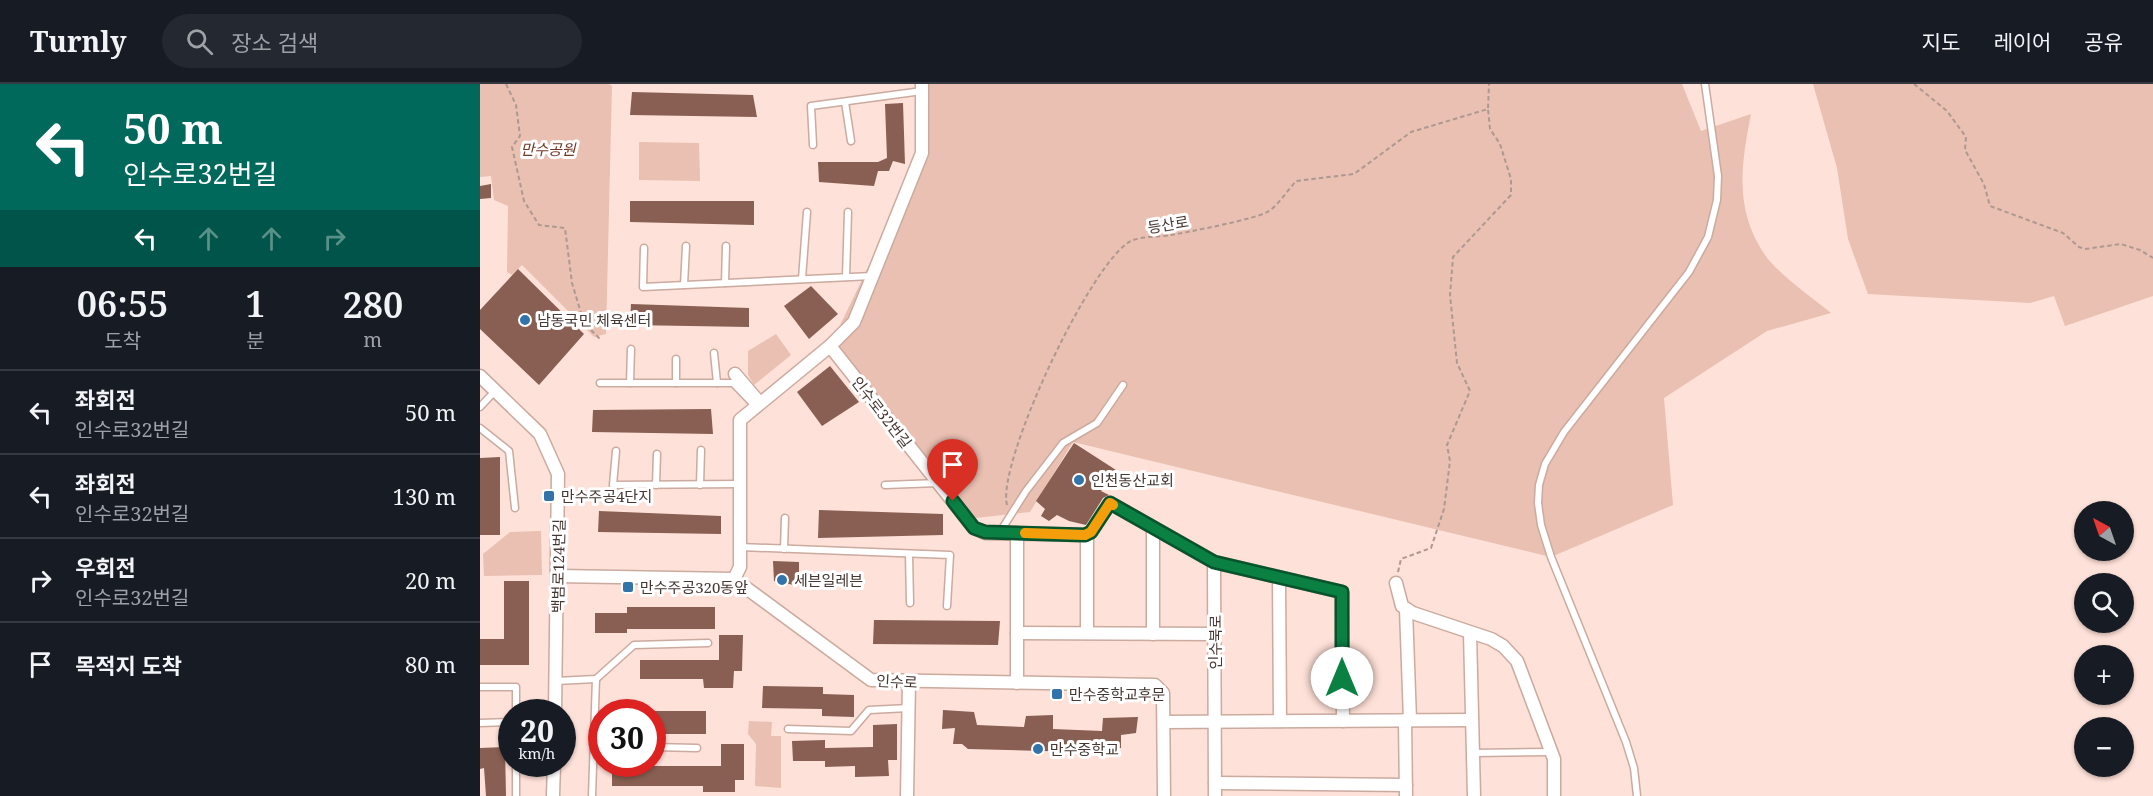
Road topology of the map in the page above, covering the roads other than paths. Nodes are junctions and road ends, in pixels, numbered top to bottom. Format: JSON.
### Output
{"nodes":[{"id":1,"x":1705,"y":84,"type":"edge"},
{"id":2,"x":922,"y":87,"type":"edge"},
{"id":3,"x":845,"y":102,"type":"junction"},
{"id":4,"x":851,"y":141,"type":"dead end"},
{"id":5,"x":813,"y":145,"type":"dead end"},
{"id":6,"x":807,"y":212,"type":"dead end"},
{"id":7,"x":848,"y":212,"type":"dead end"},
{"id":8,"x":686,"y":246,"type":"dead end"},
{"id":9,"x":726,"y":246,"type":"dead end"},
{"id":10,"x":644,"y":248,"type":"dead end"},
{"id":11,"x":873,"y":276,"type":"junction"},
{"id":12,"x":846,"y":277,"type":"junction"},
{"id":13,"x":802,"y":279,"type":"junction"},
{"id":14,"x":724,"y":283,"type":"junction"},
{"id":15,"x":684,"y":285,"type":"junction"},
{"id":16,"x":830,"y":346,"type":"junction"},
{"id":17,"x":631,"y":350,"type":"dead end"},
{"id":18,"x":714,"y":353,"type":"dead end"},
{"id":19,"x":676,"y":359,"type":"dead end"},
{"id":20,"x":735,"y":374,"type":"dead end"},
{"id":21,"x":480,"y":376,"type":"edge"},
{"id":22,"x":600,"y":383,"type":"dead end"},
{"id":23,"x":630,"y":383,"type":"junction"},
{"id":24,"x":676,"y":383,"type":"junction"},
{"id":25,"x":717,"y":383,"type":"junction"},
{"id":26,"x":1124,"y":385,"type":"dead end"},
{"id":27,"x":495,"y":391,"type":"junction"},
{"id":28,"x":757,"y":404,"type":"junction"},
{"id":29,"x":480,"y":407,"type":"edge"},
{"id":30,"x":480,"y":428,"type":"edge"},
{"id":31,"x":701,"y":450,"type":"dead end"},
{"id":32,"x":616,"y":451,"type":"dead end"},
{"id":33,"x":657,"y":454,"type":"dead end"},
{"id":34,"x":938,"y":483,"type":"junction"},
{"id":35,"x":656,"y":484,"type":"junction"},
{"id":36,"x":740,"y":484,"type":"junction"},
{"id":37,"x":699,"y":485,"type":"junction"},
{"id":38,"x":885,"y":485,"type":"dead end"},
{"id":39,"x":515,"y":508,"type":"dead end"},
{"id":40,"x":784,"y":518,"type":"dead end"},
{"id":41,"x":1153,"y":529,"type":"junction"},
{"id":42,"x":1000,"y":533,"type":"junction"},
{"id":43,"x":1017,"y":533,"type":"junction"},
{"id":44,"x":1087,"y":534,"type":"junction"},
{"id":45,"x":740,"y":547,"type":"junction"},
{"id":46,"x":784,"y":549,"type":"junction"},
{"id":47,"x":909,"y":554,"type":"junction"},
{"id":48,"x":1214,"y":562,"type":"junction"},
{"id":49,"x":558,"y":576,"type":"junction"},
{"id":50,"x":1279,"y":578,"type":"junction"},
{"id":51,"x":734,"y":579,"type":"junction"},
{"id":52,"x":1396,"y":583,"type":"road end"},
{"id":53,"x":910,"y":603,"type":"dead end"},
{"id":54,"x":947,"y":606,"type":"dead end"},
{"id":55,"x":1406,"y":609,"type":"junction"},
{"id":56,"x":1017,"y":633,"type":"junction"},
{"id":57,"x":1087,"y":633,"type":"junction"},
{"id":58,"x":1470,"y":633,"type":"junction"},
{"id":59,"x":1153,"y":634,"type":"junction"},
{"id":60,"x":1215,"y":634,"type":"junction"},
{"id":61,"x":708,"y":643,"type":"dead end"},
{"id":62,"x":596,"y":679,"type":"junction"},
{"id":63,"x":556,"y":681,"type":"junction"},
{"id":64,"x":909,"y":682,"type":"junction"},
{"id":65,"x":1017,"y":683,"type":"junction"},
{"id":66,"x":480,"y":687,"type":"edge"},
{"id":67,"x":516,"y":699,"type":"edge"},
{"id":68,"x":555,"y":699,"type":"edge"},
{"id":69,"x":597,"y":699,"type":"edge"},
{"id":70,"x":909,"y":708,"type":"junction"},
{"id":71,"x":1343,"y":720,"type":"junction"},
{"id":72,"x":1407,"y":720,"type":"junction"},
{"id":73,"x":1471,"y":720,"type":"junction"},
{"id":74,"x":1280,"y":721,"type":"junction"},
{"id":75,"x":498,"y":722,"type":"edge"},
{"id":76,"x":1164,"y":722,"type":"junction"},
{"id":77,"x":1215,"y":722,"type":"junction"},
{"id":78,"x":480,"y":723,"type":"edge"},
{"id":79,"x":788,"y":729,"type":"dead end"},
{"id":80,"x":666,"y":747,"type":"edge"},
{"id":81,"x":698,"y":748,"type":"dead end"},
{"id":82,"x":1552,"y":752,"type":"junction"},
{"id":83,"x":1473,"y":753,"type":"junction"},
{"id":84,"x":516,"y":777,"type":"edge"},
{"id":85,"x":554,"y":777,"type":"edge"},
{"id":86,"x":594,"y":777,"type":"edge"},
{"id":87,"x":1215,"y":783,"type":"junction"},
{"id":88,"x":1406,"y":790,"type":"edge"},
{"id":89,"x":516,"y":796,"type":"edge"},
{"id":90,"x":553,"y":796,"type":"edge"},
{"id":91,"x":592,"y":796,"type":"edge"},
{"id":92,"x":907,"y":796,"type":"edge"},
{"id":93,"x":1164,"y":796,"type":"edge"},
{"id":94,"x":1215,"y":796,"type":"edge"},
{"id":95,"x":1474,"y":796,"type":"edge"},
{"id":96,"x":1554,"y":796,"type":"edge"},
{"id":97,"x":1637,"y":796,"type":"edge"}],
"edges":[{"from":1,"to":97,"type":"lane"},
{"from":2,"to":3,"type":"lane"},
{"from":2,"to":11,"type":"street"},
{"from":3,"to":4,"type":"lane"},
{"from":3,"to":5,"type":"lane"},
{"from":6,"to":13,"type":"lane"},
{"from":7,"to":12,"type":"lane"},
{"from":8,"to":15,"type":"lane"},
{"from":9,"to":14,"type":"lane"},
{"from":10,"to":15,"type":"lane"},
{"from":11,"to":12,"type":"lane"},
{"from":11,"to":16,"type":"street"},
{"from":12,"to":13,"type":"lane"},
{"from":13,"to":14,"type":"lane"},
{"from":14,"to":15,"type":"lane"},
{"from":16,"to":28,"type":"street"},
{"from":16,"to":34,"type":"street","name":"인수로32번길"},
{"from":17,"to":23,"type":"lane"},
{"from":18,"to":25,"type":"lane"},
{"from":19,"to":24,"type":"lane"},
{"from":20,"to":28,"type":"street"},
{"from":21,"to":27,"type":"street","name":"백범로124번길"},
{"from":22,"to":23,"type":"lane"},
{"from":23,"to":24,"type":"lane"},
{"from":24,"to":25,"type":"lane"},
{"from":25,"to":28,"type":"lane"},
{"from":26,"to":42,"type":"lane"},
{"from":27,"to":29,"type":"lane"},
{"from":27,"to":49,"type":"street","name":"백범로124번길"},
{"from":28,"to":36,"type":"street"},
{"from":30,"to":39,"type":"lane"},
{"from":31,"to":37,"type":"lane"},
{"from":32,"to":35,"type":"lane"},
{"from":33,"to":35,"type":"lane"},
{"from":34,"to":38,"type":"lane"},
{"from":34,"to":42,"type":"street","name":"인수로32번길"},
{"from":35,"to":37,"type":"lane"},
{"from":36,"to":37,"type":"lane"},
{"from":36,"to":45,"type":"street"},
{"from":40,"to":46,"type":"lane"},
{"from":41,"to":44,"type":"street"},
{"from":41,"to":48,"type":"street"},
{"from":41,"to":59,"type":"street"},
{"from":42,"to":43,"type":"street","name":"인수로32번길"},
{"from":43,"to":44,"type":"street","name":"인수로32번길"},
{"from":43,"to":56,"type":"street"},
{"from":44,"to":57,"type":"street"},
{"from":45,"to":46,"type":"lane"},
{"from":45,"to":51,"type":"street"},
{"from":46,"to":47,"type":"lane"},
{"from":47,"to":53,"type":"lane"},
{"from":47,"to":54,"type":"lane"},
{"from":48,"to":50,"type":"street"},
{"from":48,"to":60,"type":"street","name":"인수북로"},
{"from":49,"to":51,"type":"street"},
{"from":49,"to":63,"type":"street","name":"백범로124번길"},
{"from":50,"to":71,"type":"street"},
{"from":50,"to":74,"type":"street"},
{"from":51,"to":64,"type":"street","name":"인수로"},
{"from":52,"to":55,"type":"street"},
{"from":55,"to":58,"type":"street"},
{"from":55,"to":72,"type":"street"},
{"from":56,"to":57,"type":"street"},
{"from":56,"to":65,"type":"street"},
{"from":57,"to":59,"type":"street"},
{"from":58,"to":73,"type":"street"},
{"from":58,"to":82,"type":"street"},
{"from":59,"to":60,"type":"street"},
{"from":60,"to":77,"type":"street","name":"인수북로"},
{"from":61,"to":62,"type":"lane"},
{"from":62,"to":63,"type":"lane"},
{"from":62,"to":69,"type":"lane"},
{"from":63,"to":68,"type":"street","name":"백범로124번길"},
{"from":64,"to":65,"type":"street","name":"인수로"},
{"from":64,"to":70,"type":"street"},
{"from":65,"to":76,"type":"street","name":"인수로"},
{"from":66,"to":67,"type":"lane"},
{"from":70,"to":79,"type":"lane"},
{"from":70,"to":92,"type":"street"},
{"from":71,"to":72,"type":"street"},
{"from":71,"to":74,"type":"street"},
{"from":72,"to":73,"type":"street"},
{"from":72,"to":88,"type":"street"},
{"from":73,"to":83,"type":"street"},
{"from":74,"to":77,"type":"street"},
{"from":75,"to":78,"type":"lane"},
{"from":76,"to":77,"type":"street"},
{"from":76,"to":93,"type":"street","name":"인수로"},
{"from":77,"to":87,"type":"street","name":"인수북로"},
{"from":80,"to":81,"type":"lane"},
{"from":82,"to":83,"type":"lane"},
{"from":82,"to":96,"type":"street"},
{"from":83,"to":95,"type":"street"},
{"from":84,"to":89,"type":"lane"},
{"from":85,"to":90,"type":"street"},
{"from":86,"to":91,"type":"lane"},
{"from":87,"to":88,"type":"street"},
{"from":87,"to":94,"type":"street","name":"인수북로"}]}
